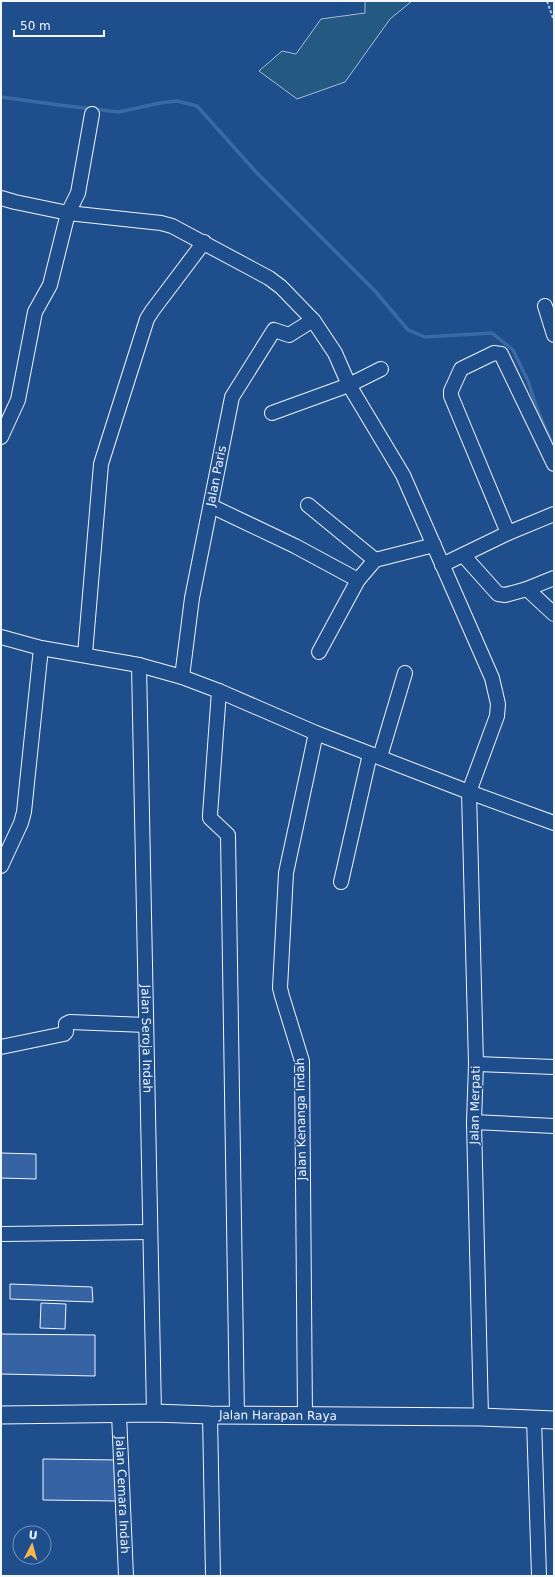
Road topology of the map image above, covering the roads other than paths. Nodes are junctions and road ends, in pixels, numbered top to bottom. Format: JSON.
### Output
{"nodes":[{"id":1,"x":92,"y":114,"type":"dead end"},
{"id":2,"x":1,"y":198,"type":"edge"},
{"id":3,"x":68,"y":213,"type":"junction"},
{"id":4,"x":204,"y":242,"type":"junction"},
{"id":5,"x":546,"y":306,"type":"dead end"},
{"id":6,"x":313,"y":320,"type":"junction"},
{"id":7,"x":554,"y":335,"type":"edge"},
{"id":8,"x":381,"y":370,"type":"dead end"},
{"id":9,"x":349,"y":385,"type":"junction"},
{"id":10,"x":272,"y":414,"type":"dead end"},
{"id":11,"x":1,"y":437,"type":"edge"},
{"id":12,"x":554,"y":464,"type":"edge"},
{"id":13,"x":308,"y":505,"type":"dead end"},
{"id":14,"x":211,"y":506,"type":"junction"},
{"id":15,"x":554,"y":514,"type":"edge"},
{"id":16,"x":508,"y":533,"type":"junction"},
{"id":17,"x":434,"y":545,"type":"junction"},
{"id":18,"x":463,"y":555,"type":"junction"},
{"id":19,"x":375,"y":560,"type":"junction"},
{"id":20,"x":442,"y":565,"type":"junction"},
{"id":21,"x":554,"y":578,"type":"edge"},
{"id":22,"x":358,"y":580,"type":"junction"},
{"id":23,"x":527,"y":589,"type":"junction"},
{"id":24,"x":554,"y":614,"type":"edge"},
{"id":25,"x":1,"y":637,"type":"edge"},
{"id":26,"x":41,"y":648,"type":"junction"},
{"id":27,"x":320,"y":652,"type":"dead end"},
{"id":28,"x":85,"y":654,"type":"junction"},
{"id":29,"x":139,"y":665,"type":"junction"},
{"id":30,"x":405,"y":673,"type":"dead end"},
{"id":31,"x":182,"y":677,"type":"junction"},
{"id":32,"x":219,"y":691,"type":"junction"},
{"id":33,"x":316,"y":733,"type":"junction"},
{"id":34,"x":375,"y":755,"type":"junction"},
{"id":35,"x":469,"y":792,"type":"junction"},
{"id":36,"x":554,"y":823,"type":"edge"},
{"id":37,"x":3,"y":859,"type":"edge"},
{"id":38,"x":340,"y":882,"type":"dead end"},
{"id":39,"x":146,"y":1025,"type":"junction"},
{"id":40,"x":1,"y":1048,"type":"edge"},
{"id":41,"x":476,"y":1064,"type":"junction"},
{"id":42,"x":554,"y":1067,"type":"edge"},
{"id":43,"x":474,"y":1122,"type":"junction"},
{"id":44,"x":554,"y":1126,"type":"edge"},
{"id":45,"x":150,"y":1232,"type":"junction"},
{"id":46,"x":1,"y":1234,"type":"edge"},
{"id":47,"x":154,"y":1413,"type":"junction"},
{"id":48,"x":119,"y":1414,"type":"junction"},
{"id":49,"x":1,"y":1415,"type":"edge"},
{"id":50,"x":210,"y":1415,"type":"junction"},
{"id":51,"x":237,"y":1415,"type":"junction"},
{"id":52,"x":305,"y":1416,"type":"junction"},
{"id":53,"x":481,"y":1417,"type":"junction"},
{"id":54,"x":534,"y":1419,"type":"junction"},
{"id":55,"x":554,"y":1420,"type":"edge"},
{"id":56,"x":126,"y":1576,"type":"edge"},
{"id":57,"x":213,"y":1576,"type":"edge"},
{"id":58,"x":539,"y":1576,"type":"edge"}],
"edges":[{"from":1,"to":3,"type":"street"},
{"from":2,"to":3,"type":"street"},
{"from":3,"to":4,"type":"street"},
{"from":3,"to":11,"type":"street"},
{"from":4,"to":6,"type":"street"},
{"from":4,"to":28,"type":"street"},
{"from":5,"to":7,"type":"street"},
{"from":6,"to":9,"type":"street"},
{"from":6,"to":14,"type":"street","name":"Jalan Paris"},
{"from":8,"to":9,"type":"street"},
{"from":9,"to":10,"type":"street"},
{"from":9,"to":17,"type":"street"},
{"from":12,"to":16,"type":"street"},
{"from":13,"to":19,"type":"street"},
{"from":14,"to":22,"type":"street"},
{"from":14,"to":31,"type":"street","name":"Jalan Paris"},
{"from":15,"to":16,"type":"street"},
{"from":16,"to":18,"type":"street"},
{"from":17,"to":19,"type":"street"},
{"from":17,"to":20,"type":"street"},
{"from":18,"to":20,"type":"street"},
{"from":18,"to":23,"type":"street"},
{"from":19,"to":22,"type":"street"},
{"from":20,"to":35,"type":"street"},
{"from":21,"to":23,"type":"street"},
{"from":22,"to":27,"type":"street"},
{"from":23,"to":24,"type":"street"},
{"from":25,"to":26,"type":"street"},
{"from":26,"to":28,"type":"street"},
{"from":26,"to":37,"type":"street"},
{"from":28,"to":29,"type":"street"},
{"from":29,"to":31,"type":"street"},
{"from":29,"to":39,"type":"street","name":"Jalan Seroja Indah"},
{"from":30,"to":34,"type":"street"},
{"from":31,"to":32,"type":"street"},
{"from":32,"to":33,"type":"street"},
{"from":32,"to":51,"type":"street"},
{"from":33,"to":34,"type":"street"},
{"from":33,"to":52,"type":"street","name":"Jalan Kenanga Indah"},
{"from":34,"to":35,"type":"street"},
{"from":34,"to":38,"type":"street"},
{"from":35,"to":36,"type":"street"},
{"from":35,"to":41,"type":"street","name":"Jalan Merpati"},
{"from":39,"to":40,"type":"street"},
{"from":39,"to":45,"type":"street","name":"Jalan Seroja Indah"},
{"from":41,"to":42,"type":"street"},
{"from":41,"to":43,"type":"street","name":"Jalan Merpati"},
{"from":43,"to":44,"type":"street"},
{"from":43,"to":53,"type":"street","name":"Jalan Merpati"},
{"from":45,"to":46,"type":"street"},
{"from":45,"to":47,"type":"street","name":"Jalan Seroja Indah"},
{"from":47,"to":48,"type":"main road","name":"Jalan Harapan Raya"},
{"from":47,"to":50,"type":"main road","name":"Jalan Harapan Raya"},
{"from":48,"to":49,"type":"main road","name":"Jalan Harapan Raya"},
{"from":48,"to":56,"type":"street","name":"Jalan Cemara Indah"},
{"from":50,"to":51,"type":"main road","name":"Jalan Harapan Raya"},
{"from":50,"to":57,"type":"street"},
{"from":51,"to":52,"type":"main road","name":"Jalan Harapan Raya"},
{"from":52,"to":53,"type":"main road","name":"Jalan Harapan Raya"},
{"from":53,"to":54,"type":"main road","name":"Jalan Harapan Raya"},
{"from":54,"to":55,"type":"main road","name":"Jalan Harapan Raya"},
{"from":54,"to":58,"type":"street"}]}
